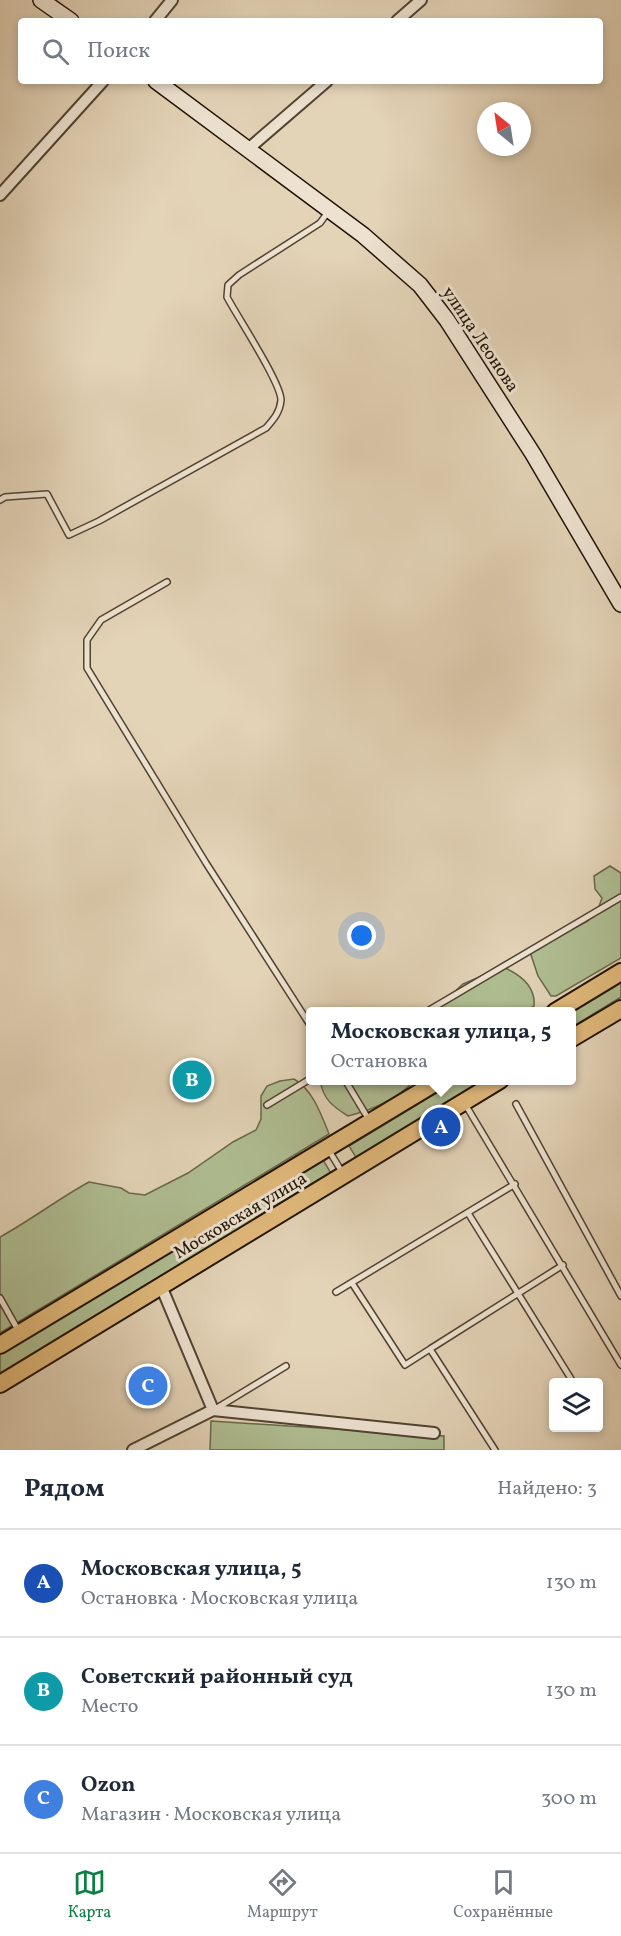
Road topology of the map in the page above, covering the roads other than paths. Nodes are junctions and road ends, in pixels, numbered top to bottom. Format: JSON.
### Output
{"nodes":[{"id":1,"x":40,"y":0,"type":"edge"},
{"id":2,"x":172,"y":0,"type":"edge"},
{"id":3,"x":421,"y":0,"type":"edge"},
{"id":4,"x":67,"y":18,"type":"edge"},
{"id":5,"x":157,"y":18,"type":"edge"},
{"id":6,"x":400,"y":18,"type":"edge"},
{"id":7,"x":100,"y":84,"type":"edge"},
{"id":8,"x":160,"y":84,"type":"edge"},
{"id":9,"x":323,"y":84,"type":"edge"},
{"id":10,"x":245,"y":149,"type":"junction"},
{"id":11,"x":0,"y":195,"type":"edge"},
{"id":12,"x":329,"y":211,"type":"junction"},
{"id":13,"x":0,"y":500,"type":"edge"},
{"id":14,"x":167,"y":582,"type":"dead end"},
{"id":15,"x":621,"y":604,"type":"edge"},
{"id":16,"x":621,"y":897,"type":"edge"},
{"id":17,"x":621,"y":972,"type":"edge"},
{"id":18,"x":433,"y":1007,"type":"edge"},
{"id":19,"x":562,"y":1007,"type":"edge"},
{"id":20,"x":621,"y":1009,"type":"edge"},
{"id":21,"x":306,"y":1020,"type":"edge"},
{"id":22,"x":576,"y":1036,"type":"edge"},
{"id":23,"x":306,"y":1081,"type":"edge"},
{"id":24,"x":348,"y":1085,"type":"edge"},
{"id":25,"x":432,"y":1085,"type":"edge"},
{"id":26,"x":492,"y":1085,"type":"edge"},
{"id":27,"x":464,"y":1102,"type":"junction"},
{"id":28,"x":516,"y":1104,"type":"dead end"},
{"id":29,"x":267,"y":1105,"type":"dead end"},
{"id":30,"x":370,"y":1123,"type":"junction"},
{"id":31,"x":327,"y":1148,"type":"junction"},
{"id":32,"x":344,"y":1175,"type":"junction"},
{"id":33,"x":515,"y":1184,"type":"junction"},
{"id":34,"x":468,"y":1213,"type":"junction"},
{"id":35,"x":562,"y":1265,"type":"junction"},
{"id":36,"x":352,"y":1283,"type":"junction"},
{"id":37,"x":160,"y":1286,"type":"junction"},
{"id":38,"x":336,"y":1292,"type":"dead end"},
{"id":39,"x":518,"y":1293,"type":"junction"},
{"id":40,"x":621,"y":1296,"type":"edge"},
{"id":41,"x":0,"y":1298,"type":"edge"},
{"id":42,"x":20,"y":1333,"type":"junction"},
{"id":43,"x":0,"y":1345,"type":"edge"},
{"id":44,"x":430,"y":1349,"type":"junction"},
{"id":45,"x":621,"y":1365,"type":"edge"},
{"id":46,"x":286,"y":1366,"type":"dead end"},
{"id":47,"x":570,"y":1378,"type":"edge"},
{"id":48,"x":0,"y":1384,"type":"edge"},
{"id":49,"x":213,"y":1410,"type":"junction"},
{"id":50,"x":434,"y":1433,"type":"dead end"},
{"id":51,"x":133,"y":1450,"type":"edge"},
{"id":52,"x":495,"y":1450,"type":"edge"}],
"edges":[{"from":1,"to":4,"type":"street"},
{"from":2,"to":5,"type":"street"},
{"from":3,"to":6,"type":"street"},
{"from":7,"to":11,"type":"street"},
{"from":8,"to":10,"type":"street","name":"улица Леонова"},
{"from":9,"to":10,"type":"street"},
{"from":10,"to":12,"type":"street","name":"улица Леонова"},
{"from":12,"to":13,"type":"lane"},
{"from":12,"to":15,"type":"street","name":"улица Леонова"},
{"from":14,"to":21,"type":"lane"},
{"from":16,"to":18,"type":"lane"},
{"from":17,"to":19,"type":"main road"},
{"from":20,"to":22,"type":"main road"},
{"from":23,"to":29,"type":"lane"},
{"from":24,"to":30,"type":"lane"},
{"from":25,"to":30,"type":"main road","name":"Московская улица"},
{"from":26,"to":27,"type":"main road","name":"Московская улица"},
{"from":27,"to":32,"type":"main road","name":"Московская улица"},
{"from":27,"to":33,"type":"lane"},
{"from":28,"to":40,"type":"lane"},
{"from":30,"to":31,"type":"main road","name":"Московская улица"},
{"from":31,"to":32,"type":"lane"},
{"from":31,"to":42,"type":"main road","name":"Московская улица"},
{"from":32,"to":37,"type":"main road","name":"Московская улица"},
{"from":33,"to":34,"type":"lane"},
{"from":33,"to":35,"type":"lane"},
{"from":34,"to":36,"type":"lane"},
{"from":34,"to":39,"type":"lane"},
{"from":35,"to":39,"type":"lane"},
{"from":35,"to":45,"type":"lane"},
{"from":36,"to":38,"type":"lane"},
{"from":36,"to":44,"type":"lane"},
{"from":37,"to":48,"type":"main road","name":"Московская улица"},
{"from":37,"to":49,"type":"street"},
{"from":39,"to":44,"type":"lane"},
{"from":39,"to":47,"type":"lane"},
{"from":41,"to":42,"type":"lane"},
{"from":42,"to":43,"type":"main road","name":"Московская улица"},
{"from":44,"to":52,"type":"lane"},
{"from":46,"to":49,"type":"lane"},
{"from":49,"to":50,"type":"street"},
{"from":49,"to":51,"type":"street"}]}
